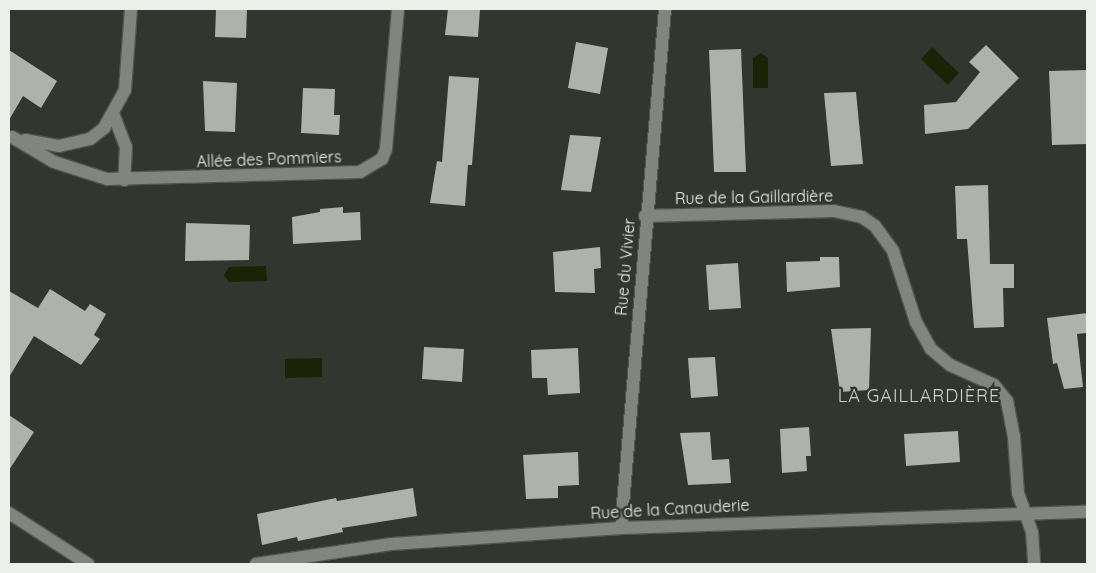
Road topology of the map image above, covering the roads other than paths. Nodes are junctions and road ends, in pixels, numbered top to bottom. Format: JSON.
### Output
{"nodes":[{"id":1,"x":131,"y":9,"type":"edge"},
{"id":2,"x":398,"y":9,"type":"edge"},
{"id":3,"x":665,"y":9,"type":"edge"},
{"id":4,"x":114,"y":116,"type":"junction"},
{"id":5,"x":11,"y":136,"type":"edge"},
{"id":6,"x":124,"y":180,"type":"junction"},
{"id":7,"x":645,"y":216,"type":"junction"},
{"id":8,"x":1022,"y":512,"type":"junction"},
{"id":9,"x":1087,"y":512,"type":"edge"},
{"id":10,"x":9,"y":513,"type":"edge"},
{"id":11,"x":621,"y":528,"type":"junction"},
{"id":12,"x":88,"y":564,"type":"edge"},
{"id":13,"x":256,"y":564,"type":"edge"},
{"id":14,"x":1034,"y":564,"type":"edge"}],
"edges":[{"from":1,"to":4,"type":"street"},
{"from":2,"to":6,"type":"street","name":"Allée des Pommiers"},
{"from":3,"to":7,"type":"street","name":"Rue du Vivier"},
{"from":4,"to":5,"type":"street"},
{"from":4,"to":6,"type":"street"},
{"from":5,"to":6,"type":"street","name":"Allée des Pommiers"},
{"from":7,"to":8,"type":"street","name":"Rue de la Gaillardière"},
{"from":7,"to":11,"type":"street","name":"Rue du Vivier"},
{"from":8,"to":9,"type":"street","name":"Rue de la Canauderie"},
{"from":8,"to":11,"type":"street","name":"Rue de la Canauderie"},
{"from":8,"to":14,"type":"street","name":"Rue de la Gaillardière"},
{"from":10,"to":12,"type":"street"},
{"from":11,"to":13,"type":"street","name":"Rue de la Canauderie"}]}
